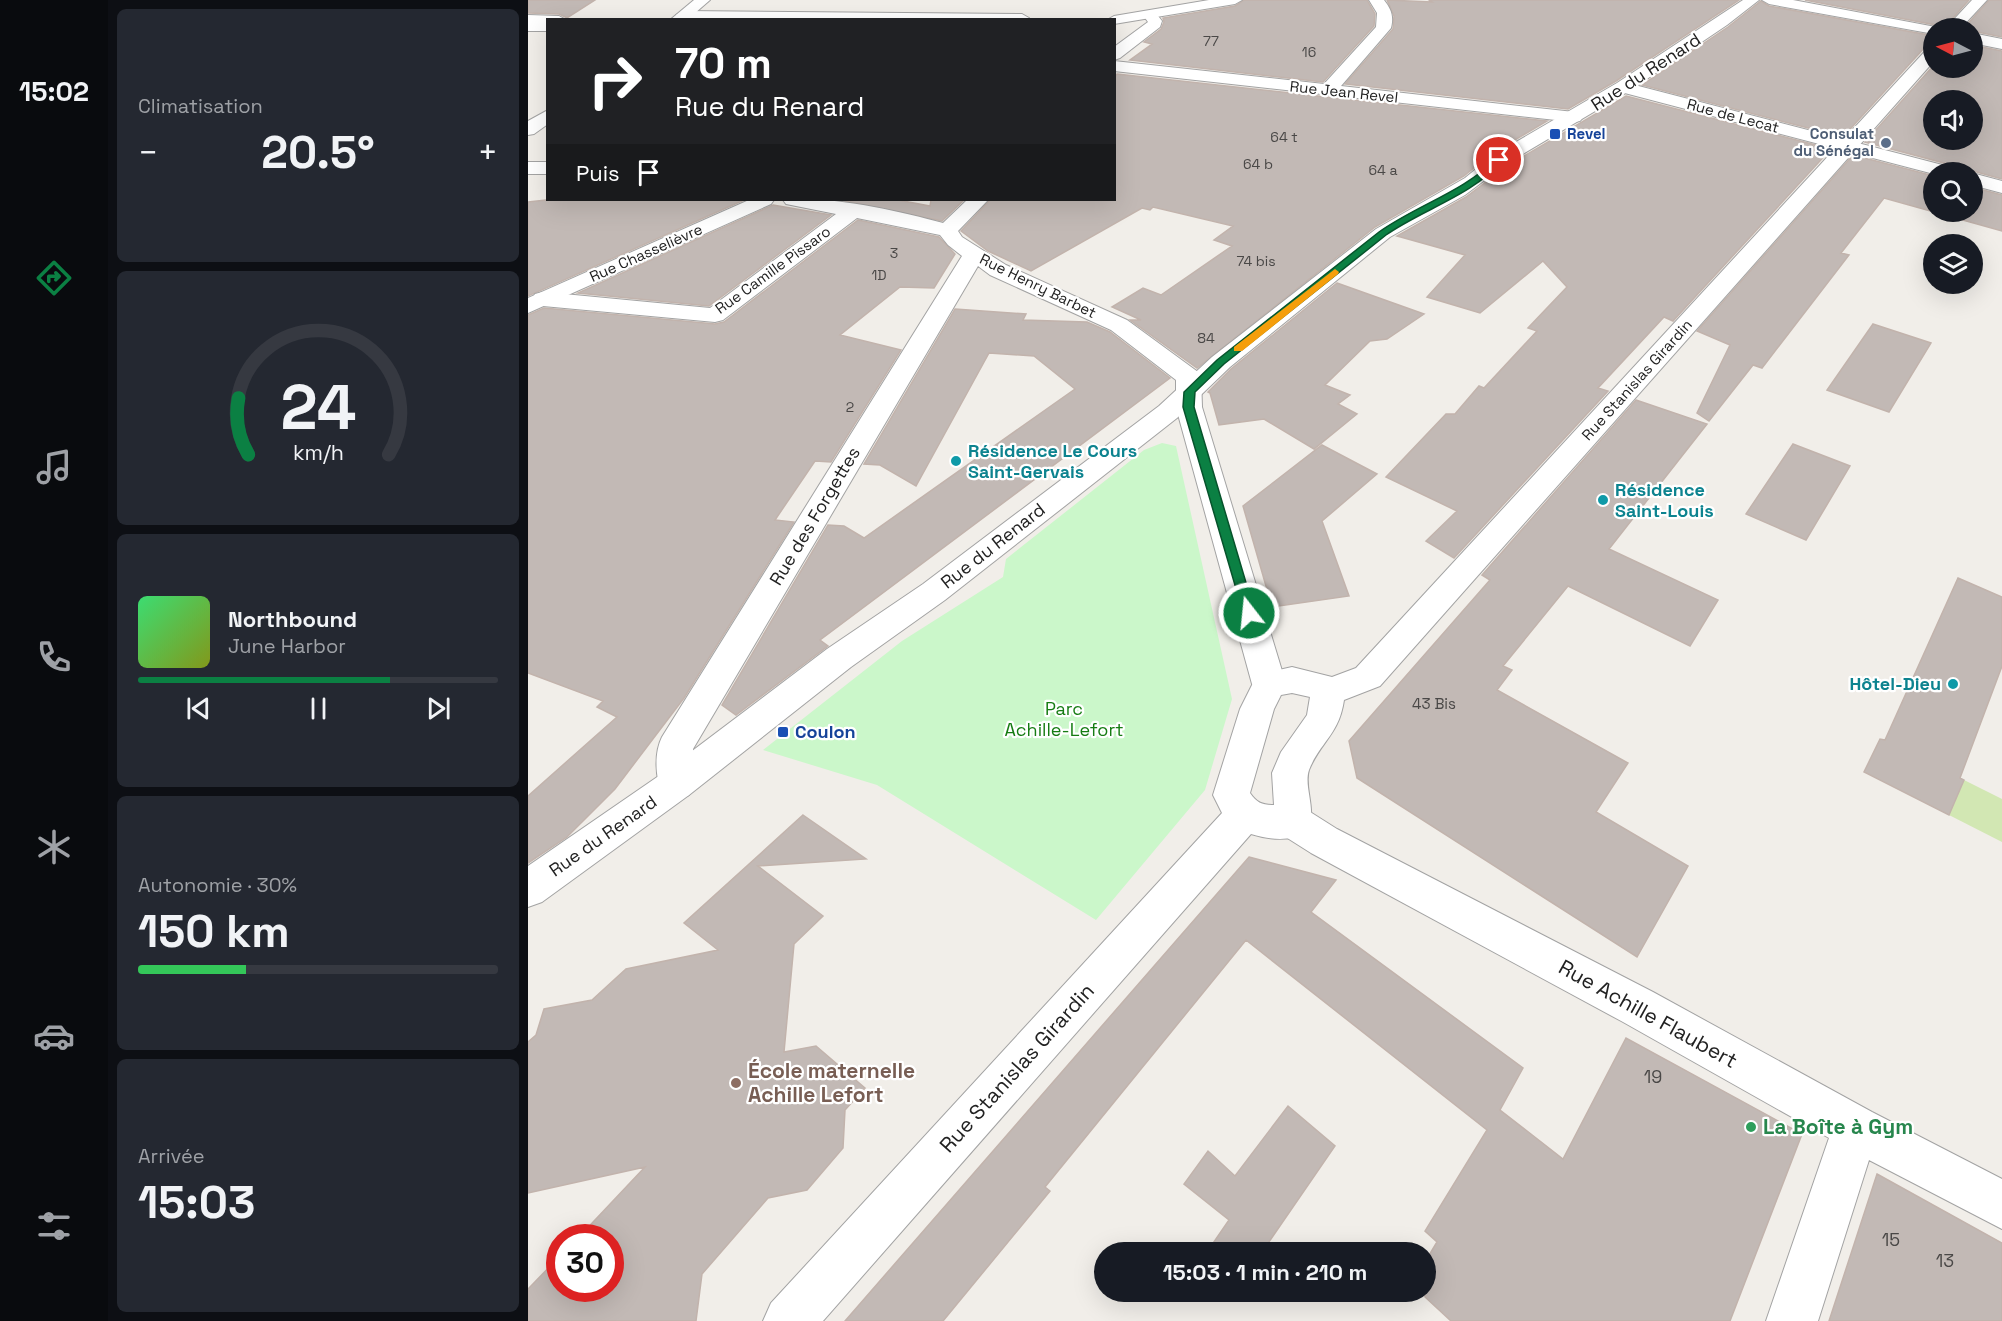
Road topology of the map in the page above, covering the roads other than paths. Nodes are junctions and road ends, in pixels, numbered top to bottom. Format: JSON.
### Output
{"nodes":[{"id":1,"x":703,"y":0,"type":"edge"},
{"id":2,"x":1235,"y":0,"type":"edge"},
{"id":3,"x":1376,"y":0,"type":"edge"},
{"id":4,"x":1752,"y":0,"type":"edge"},
{"id":5,"x":1768,"y":0,"type":"edge"},
{"id":6,"x":1980,"y":0,"type":"edge"},
{"id":7,"x":1150,"y":15,"type":"junction"},
{"id":8,"x":680,"y":17,"type":"edge"},
{"id":9,"x":1022,"y":17,"type":"edge"},
{"id":10,"x":528,"y":18,"type":"edge"},
{"id":11,"x":1963,"y":18,"type":"edge"},
{"id":12,"x":546,"y":19,"type":"edge"},
{"id":13,"x":1116,"y":20,"type":"edge"},
{"id":14,"x":528,"y":26,"type":"edge"},
{"id":15,"x":546,"y":26,"type":"edge"},
{"id":16,"x":1923,"y":28,"type":"edge"},
{"id":17,"x":1983,"y":40,"type":"edge"},
{"id":18,"x":2002,"y":44,"type":"edge"},
{"id":19,"x":1116,"y":53,"type":"edge"},
{"id":20,"x":1923,"y":63,"type":"edge"},
{"id":21,"x":1116,"y":66,"type":"edge"},
{"id":22,"x":1623,"y":87,"type":"junction"},
{"id":23,"x":1328,"y":90,"type":"junction"},
{"id":24,"x":546,"y":116,"type":"edge"},
{"id":25,"x":1574,"y":117,"type":"junction"},
{"id":26,"x":528,"y":130,"type":"edge"},
{"id":27,"x":1848,"y":146,"type":"junction"},
{"id":28,"x":1923,"y":166,"type":"edge"},
{"id":29,"x":528,"y":168,"type":"edge"},
{"id":30,"x":546,"y":168,"type":"edge"},
{"id":31,"x":1983,"y":182,"type":"edge"},
{"id":32,"x":2002,"y":187,"type":"edge"},
{"id":33,"x":762,"y":201,"type":"edge"},
{"id":34,"x":799,"y":201,"type":"edge"},
{"id":35,"x":977,"y":201,"type":"edge"},
{"id":36,"x":854,"y":210,"type":"junction"},
{"id":37,"x":947,"y":231,"type":"junction"},
{"id":38,"x":974,"y":254,"type":"junction"},
{"id":39,"x":536,"y":303,"type":"edge"},
{"id":40,"x":1190,"y":392,"type":"junction"},
{"id":41,"x":1269,"y":684,"type":"junction"},
{"id":42,"x":1328,"y":692,"type":"junction"},
{"id":43,"x":676,"y":784,"type":"junction"},
{"id":44,"x":1244,"y":815,"type":"junction"},
{"id":45,"x":1294,"y":822,"type":"junction"},
{"id":46,"x":528,"y":889,"type":"edge"},
{"id":47,"x":1856,"y":1128,"type":"junction"},
{"id":48,"x":2002,"y":1205,"type":"edge"},
{"id":49,"x":789,"y":1321,"type":"edge"},
{"id":50,"x":1792,"y":1321,"type":"edge"}],
"edges":[{"from":1,"to":8,"type":"street"},
{"from":2,"to":7,"type":"street"},
{"from":3,"to":23,"type":"street"},
{"from":4,"to":22,"type":"street","name":"Rue du Renard"},
{"from":5,"to":16,"type":"street"},
{"from":6,"to":11,"type":"street"},
{"from":7,"to":13,"type":"street"},
{"from":7,"to":19,"type":"street"},
{"from":8,"to":9,"type":"street"},
{"from":10,"to":12,"type":"street"},
{"from":14,"to":15,"type":"street"},
{"from":17,"to":18,"type":"street"},
{"from":20,"to":27,"type":"street","name":"Rue Stanislas Girardin"},
{"from":21,"to":23,"type":"street","name":"Rue Jean Revel"},
{"from":22,"to":25,"type":"street","name":"Rue du Renard"},
{"from":22,"to":27,"type":"street","name":"Rue de Lecat"},
{"from":23,"to":25,"type":"street","name":"Rue Jean Revel"},
{"from":24,"to":26,"type":"street"},
{"from":25,"to":40,"type":"street","name":"Rue du Renard"},
{"from":27,"to":28,"type":"street","name":"Rue de Lecat"},
{"from":27,"to":42,"type":"street","name":"Rue Stanislas Girardin"},
{"from":29,"to":30,"type":"street"},
{"from":31,"to":32,"type":"street"},
{"from":33,"to":39,"type":"street","name":"Rue Chasselièvre"},
{"from":34,"to":36,"type":"street","name":"Rue Henry Barbet"},
{"from":35,"to":37,"type":"street"},
{"from":36,"to":37,"type":"street","name":"Rue Henry Barbet"},
{"from":36,"to":39,"type":"street","name":"Rue Camille Pissaro"},
{"from":37,"to":38,"type":"street","name":"Rue Henry Barbet"},
{"from":38,"to":40,"type":"street","name":"Rue Henry Barbet"},
{"from":38,"to":43,"type":"street","name":"Rue des Forgettes"},
{"from":40,"to":41,"type":"street"},
{"from":40,"to":43,"type":"street","name":"Rue du Renard"},
{"from":41,"to":42,"type":"street"},
{"from":41,"to":44,"type":"street"},
{"from":42,"to":45,"type":"street"},
{"from":43,"to":46,"type":"street","name":"Rue du Renard"},
{"from":44,"to":45,"type":"street"},
{"from":44,"to":49,"type":"street","name":"Rue Stanislas Girardin"},
{"from":45,"to":47,"type":"street","name":"Rue Achille Flaubert"},
{"from":47,"to":48,"type":"street","name":"Rue Achille Flaubert"},
{"from":47,"to":50,"type":"street"}]}
